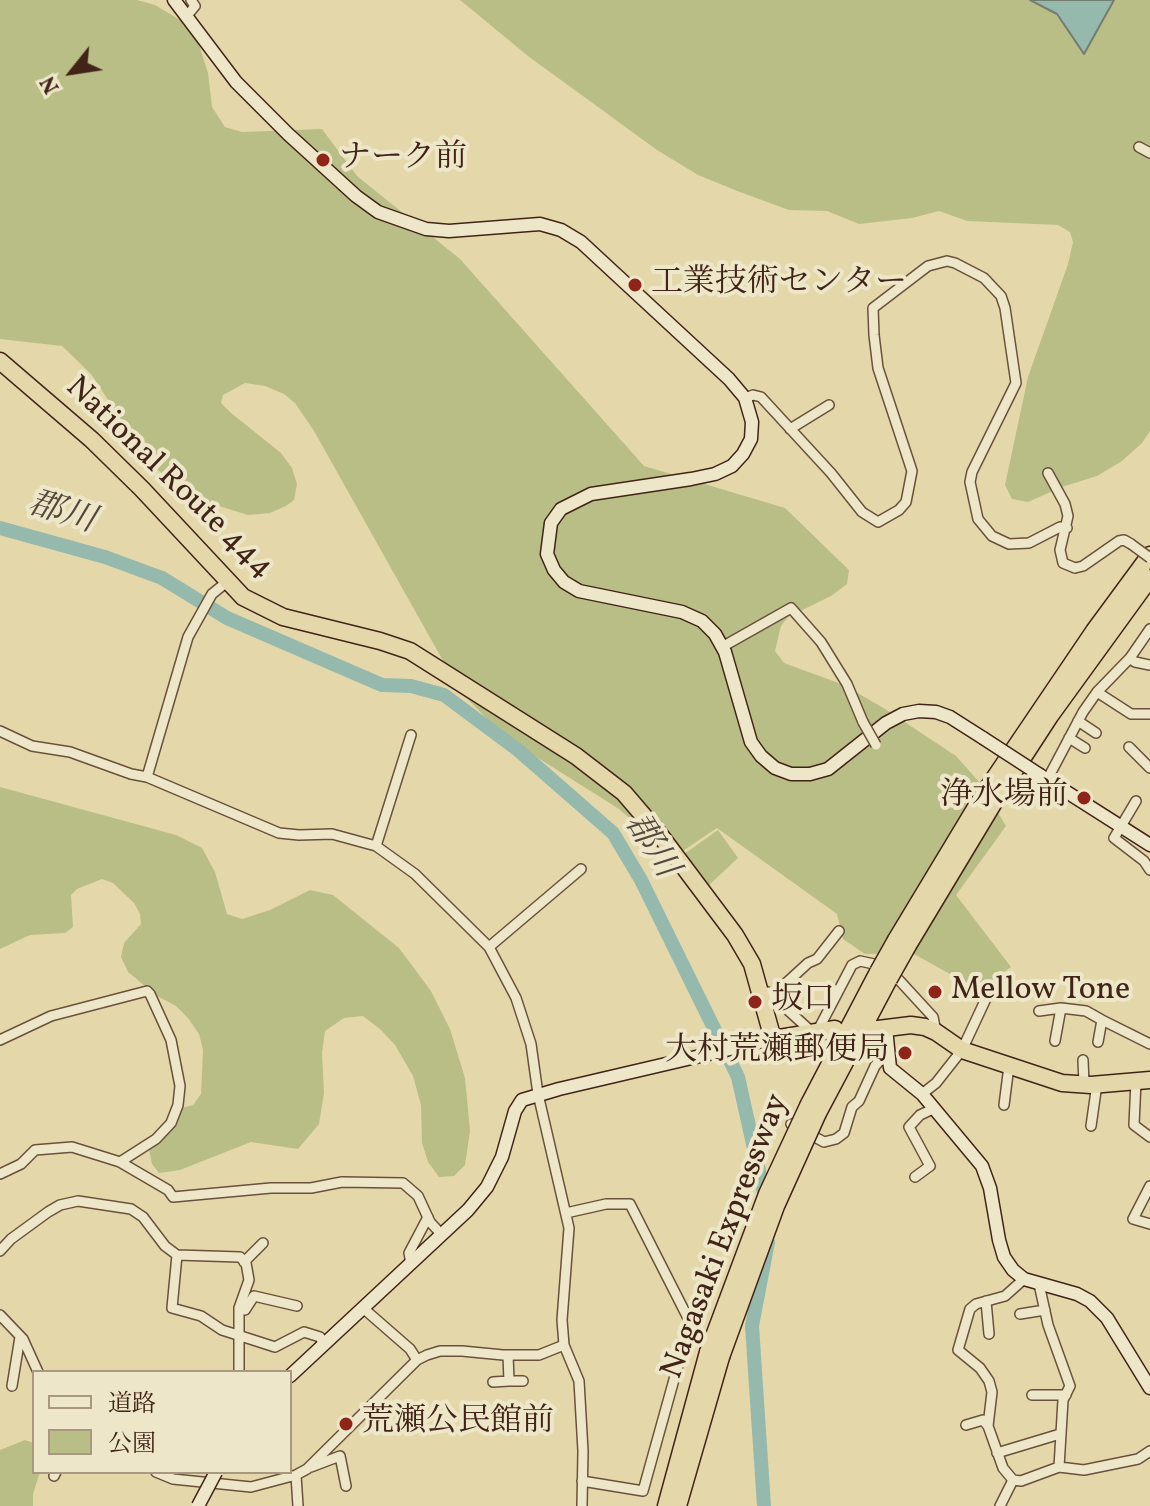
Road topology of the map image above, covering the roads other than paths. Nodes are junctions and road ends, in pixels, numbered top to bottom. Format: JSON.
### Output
{"nodes":[{"id":1,"x":174,"y":0,"type":"edge"},
{"id":2,"x":191,"y":0,"type":"edge"},
{"id":3,"x":186,"y":17,"type":"junction"},
{"id":4,"x":0,"y":361,"type":"edge"},
{"id":5,"x":745,"y":398,"type":"junction"},
{"id":6,"x":829,"y":405,"type":"dead end"},
{"id":7,"x":790,"y":429,"type":"junction"},
{"id":8,"x":1048,"y":473,"type":"dead end"},
{"id":9,"x":1067,"y":528,"type":"junction"},
{"id":10,"x":1150,"y":545,"type":"edge"},
{"id":11,"x":1150,"y":556,"type":"edge"},
{"id":12,"x":1150,"y":578,"type":"edge"},
{"id":13,"x":228,"y":581,"type":"junction"},
{"id":14,"x":1129,"y":583,"type":"junction"},
{"id":15,"x":1150,"y":629,"type":"edge"},
{"id":16,"x":722,"y":647,"type":"junction"},
{"id":17,"x":1130,"y":658,"type":"junction"},
{"id":18,"x":1150,"y":665,"type":"edge"},
{"id":19,"x":1097,"y":692,"type":"junction"},
{"id":20,"x":1150,"y":714,"type":"edge"},
{"id":21,"x":1078,"y":721,"type":"junction"},
{"id":22,"x":0,"y":731,"type":"edge"},
{"id":23,"x":1096,"y":733,"type":"dead end"},
{"id":24,"x":411,"y":735,"type":"dead end"},
{"id":25,"x":1069,"y":738,"type":"junction"},
{"id":26,"x":876,"y":745,"type":"dead end"},
{"id":27,"x":1129,"y":747,"type":"dead end"},
{"id":28,"x":1085,"y":748,"type":"dead end"},
{"id":29,"x":1150,"y":768,"type":"edge"},
{"id":30,"x":147,"y":777,"type":"junction"},
{"id":31,"x":1043,"y":777,"type":"junction"},
{"id":32,"x":1136,"y":801,"type":"dead end"},
{"id":33,"x":1119,"y":828,"type":"junction"},
{"id":34,"x":1150,"y":845,"type":"edge"},
{"id":35,"x":376,"y":846,"type":"junction"},
{"id":36,"x":581,"y":869,"type":"dead end"},
{"id":37,"x":1150,"y":870,"type":"edge"},
{"id":38,"x":839,"y":931,"type":"dead end"},
{"id":39,"x":902,"y":944,"type":"junction"},
{"id":40,"x":489,"y":947,"type":"junction"},
{"id":41,"x":759,"y":984,"type":"junction"},
{"id":42,"x":990,"y":990,"type":"dead end"},
{"id":43,"x":772,"y":996,"type":"junction"},
{"id":44,"x":1061,"y":1008,"type":"junction"},
{"id":45,"x":1039,"y":1011,"type":"dead end"},
{"id":46,"x":1102,"y":1020,"type":"junction"},
{"id":47,"x":835,"y":1029,"type":"dead end"},
{"id":48,"x":878,"y":1029,"type":"joint"},
{"id":49,"x":815,"y":1032,"type":"junction"},
{"id":50,"x":936,"y":1032,"type":"junction"},
{"id":51,"x":773,"y":1039,"type":"junction"},
{"id":52,"x":0,"y":1040,"type":"edge"},
{"id":53,"x":1055,"y":1041,"type":"dead end"},
{"id":54,"x":1098,"y":1042,"type":"dead end"},
{"id":55,"x":1150,"y":1044,"type":"edge"},
{"id":56,"x":962,"y":1050,"type":"junction"},
{"id":57,"x":887,"y":1052,"type":"junction"},
{"id":58,"x":1083,"y":1060,"type":"dead end"},
{"id":59,"x":1009,"y":1066,"type":"junction"},
{"id":60,"x":1143,"y":1080,"type":"edge"},
{"id":61,"x":1091,"y":1084,"type":"junction"},
{"id":62,"x":538,"y":1094,"type":"junction"},
{"id":63,"x":922,"y":1094,"type":"junction"},
{"id":64,"x":1004,"y":1105,"type":"dead end"},
{"id":65,"x":935,"y":1108,"type":"junction"},
{"id":66,"x":791,"y":1124,"type":"dead end"},
{"id":67,"x":1091,"y":1126,"type":"dead end"},
{"id":68,"x":1150,"y":1137,"type":"edge"},
{"id":69,"x":120,"y":1162,"type":"junction"},
{"id":70,"x":0,"y":1174,"type":"edge"},
{"id":71,"x":915,"y":1177,"type":"dead end"},
{"id":72,"x":1150,"y":1186,"type":"edge"},
{"id":73,"x":566,"y":1213,"type":"junction"},
{"id":74,"x":428,"y":1217,"type":"junction"},
{"id":75,"x":1150,"y":1224,"type":"edge"},
{"id":76,"x":442,"y":1235,"type":"junction"},
{"id":77,"x":263,"y":1243,"type":"dead end"},
{"id":78,"x":0,"y":1251,"type":"edge"},
{"id":79,"x":177,"y":1255,"type":"junction"},
{"id":80,"x":244,"y":1262,"type":"junction"},
{"id":81,"x":411,"y":1264,"type":"junction"},
{"id":82,"x":1024,"y":1279,"type":"junction"},
{"id":83,"x":1039,"y":1284,"type":"junction"},
{"id":84,"x":986,"y":1301,"type":"junction"},
{"id":85,"x":297,"y":1306,"type":"dead end"},
{"id":86,"x":239,"y":1308,"type":"junction"},
{"id":87,"x":363,"y":1308,"type":"junction"},
{"id":88,"x":1045,"y":1310,"type":"junction"},
{"id":89,"x":1020,"y":1314,"type":"dead end"},
{"id":90,"x":0,"y":1315,"type":"edge"},
{"id":91,"x":989,"y":1334,"type":"dead end"},
{"id":92,"x":239,"y":1336,"type":"junction"},
{"id":93,"x":20,"y":1337,"type":"junction"},
{"id":94,"x":323,"y":1343,"type":"junction"},
{"id":95,"x":564,"y":1345,"type":"junction"},
{"id":96,"x":508,"y":1355,"type":"junction"},
{"id":97,"x":417,"y":1360,"type":"junction"},
{"id":98,"x":572,"y":1362,"type":"junction"},
{"id":99,"x":37,"y":1370,"type":"edge"},
{"id":100,"x":239,"y":1370,"type":"edge"},
{"id":101,"x":292,"y":1374,"type":"edge"},
{"id":102,"x":586,"y":1379,"type":"dead end"},
{"id":103,"x":509,"y":1381,"type":"junction"},
{"id":104,"x":523,"y":1381,"type":"dead end"},
{"id":105,"x":493,"y":1382,"type":"dead end"},
{"id":106,"x":12,"y":1386,"type":"dead end"},
{"id":107,"x":1150,"y":1388,"type":"edge"},
{"id":108,"x":1032,"y":1395,"type":"dead end"},
{"id":109,"x":1066,"y":1395,"type":"junction"},
{"id":110,"x":966,"y":1425,"type":"dead end"},
{"id":111,"x":988,"y":1426,"type":"junction"},
{"id":112,"x":1060,"y":1434,"type":"junction"},
{"id":113,"x":1150,"y":1451,"type":"edge"},
{"id":114,"x":997,"y":1453,"type":"junction"},
{"id":115,"x":1059,"y":1467,"type":"junction"},
{"id":116,"x":307,"y":1469,"type":"junction"},
{"id":117,"x":162,"y":1474,"type":"edge"},
{"id":118,"x":188,"y":1474,"type":"edge"},
{"id":119,"x":215,"y":1474,"type":"edge"},
{"id":120,"x":296,"y":1475,"type":"junction"},
{"id":121,"x":182,"y":1480,"type":"junction"},
{"id":122,"x":1013,"y":1480,"type":"junction"},
{"id":123,"x":582,"y":1481,"type":"junction"},
{"id":124,"x":346,"y":1486,"type":"dead end"},
{"id":125,"x":670,"y":1505,"type":"edge"},
{"id":126,"x":198,"y":1506,"type":"edge"},
{"id":127,"x":298,"y":1506,"type":"edge"},
{"id":128,"x":582,"y":1506,"type":"edge"},
{"id":129,"x":1000,"y":1506,"type":"edge"}],
"edges":[{"from":1,"to":3,"type":"street"},
{"from":2,"to":3,"type":"street"},
{"from":3,"to":5,"type":"street"},
{"from":4,"to":13,"type":"highway","name":"National Route 444"},
{"from":5,"to":7,"type":"street"},
{"from":5,"to":16,"type":"street"},
{"from":6,"to":7,"type":"street"},
{"from":7,"to":9,"type":"street"},
{"from":8,"to":9,"type":"street"},
{"from":9,"to":11,"type":"street","bridge":true},
{"from":10,"to":14,"type":"highway"},
{"from":11,"to":14,"type":"highway","name":"Nagasaki Expressway"},
{"from":12,"to":39,"type":"highway","name":"Nagasaki Expressway"},
{"from":13,"to":30,"type":"street"},
{"from":13,"to":41,"type":"highway","name":"National Route 444"},
{"from":14,"to":39,"type":"highway","name":"Nagasaki Expressway"},
{"from":15,"to":17,"type":"street"},
{"from":16,"to":26,"type":"street","bridge":true},
{"from":16,"to":31,"type":"street","bridge":true},
{"from":17,"to":18,"type":"street"},
{"from":17,"to":19,"type":"street"},
{"from":19,"to":20,"type":"street"},
{"from":19,"to":21,"type":"street"},
{"from":21,"to":23,"type":"street"},
{"from":21,"to":25,"type":"street"},
{"from":22,"to":30,"type":"street"},
{"from":24,"to":35,"type":"street"},
{"from":25,"to":28,"type":"street"},
{"from":25,"to":31,"type":"street"},
{"from":27,"to":29,"type":"street"},
{"from":30,"to":35,"type":"street"},
{"from":31,"to":33,"type":"street"},
{"from":32,"to":33,"type":"street"},
{"from":33,"to":34,"type":"street"},
{"from":33,"to":37,"type":"street"},
{"from":35,"to":40,"type":"street"},
{"from":36,"to":40,"type":"street"},
{"from":38,"to":43,"type":"street"},
{"from":39,"to":125,"type":"highway","name":"Nagasaki Expressway","bridge":true},
{"from":40,"to":62,"type":"street"},
{"from":41,"to":43,"type":"street"},
{"from":41,"to":51,"type":"highway","name":"National Route 444"},
{"from":42,"to":56,"type":"street"},
{"from":43,"to":49,"type":"street"},
{"from":44,"to":45,"type":"street"},
{"from":44,"to":46,"type":"street"},
{"from":44,"to":53,"type":"street"},
{"from":46,"to":54,"type":"street"},
{"from":46,"to":55,"type":"street"},
{"from":47,"to":49,"type":"highway"},
{"from":48,"to":50,"type":"highway"},
{"from":48,"to":57,"type":"street"},
{"from":49,"to":50,"type":"street"},
{"from":49,"to":51,"type":"highway"},
{"from":50,"to":56,"type":"highway"},
{"from":51,"to":62,"type":"street"},
{"from":52,"to":69,"type":"street"},
{"from":56,"to":59,"type":"highway"},
{"from":56,"to":63,"type":"street"},
{"from":57,"to":63,"type":"street"},
{"from":57,"to":66,"type":"street"},
{"from":58,"to":61,"type":"street"},
{"from":59,"to":61,"type":"highway"},
{"from":59,"to":64,"type":"street"},
{"from":60,"to":61,"type":"highway"},
{"from":60,"to":68,"type":"street"},
{"from":61,"to":67,"type":"street"},
{"from":62,"to":73,"type":"street"},
{"from":62,"to":76,"type":"street"},
{"from":63,"to":65,"type":"street"},
{"from":65,"to":71,"type":"street"},
{"from":65,"to":82,"type":"street"},
{"from":69,"to":70,"type":"street"},
{"from":69,"to":74,"type":"street"},
{"from":72,"to":75,"type":"street"},
{"from":73,"to":95,"type":"street"},
{"from":73,"to":123,"type":"street"},
{"from":74,"to":76,"type":"street"},
{"from":74,"to":81,"type":"street"},
{"from":76,"to":81,"type":"street"},
{"from":77,"to":80,"type":"street"},
{"from":78,"to":79,"type":"street"},
{"from":79,"to":80,"type":"street"},
{"from":79,"to":92,"type":"street"},
{"from":80,"to":86,"type":"street"},
{"from":81,"to":87,"type":"street"},
{"from":82,"to":83,"type":"street"},
{"from":82,"to":84,"type":"street"},
{"from":83,"to":88,"type":"street"},
{"from":83,"to":107,"type":"street"},
{"from":84,"to":91,"type":"street"},
{"from":84,"to":111,"type":"street"},
{"from":85,"to":86,"type":"street"},
{"from":86,"to":92,"type":"street"},
{"from":87,"to":94,"type":"street"},
{"from":87,"to":97,"type":"street"},
{"from":88,"to":89,"type":"street"},
{"from":88,"to":109,"type":"street"},
{"from":90,"to":93,"type":"street"},
{"from":92,"to":94,"type":"street"},
{"from":92,"to":100,"type":"street"},
{"from":93,"to":99,"type":"street"},
{"from":93,"to":106,"type":"street"},
{"from":94,"to":101,"type":"street"},
{"from":95,"to":96,"type":"street"},
{"from":95,"to":98,"type":"street"},
{"from":96,"to":97,"type":"street"},
{"from":96,"to":103,"type":"street"},
{"from":97,"to":116,"type":"street"},
{"from":98,"to":102,"type":"street"},
{"from":98,"to":123,"type":"street"},
{"from":103,"to":104,"type":"street"},
{"from":103,"to":105,"type":"street"},
{"from":108,"to":109,"type":"street"},
{"from":109,"to":112,"type":"street"},
{"from":110,"to":111,"type":"street"},
{"from":111,"to":114,"type":"street"},
{"from":112,"to":114,"type":"street"},
{"from":112,"to":115,"type":"street"},
{"from":113,"to":115,"type":"street"},
{"from":114,"to":122,"type":"street"},
{"from":115,"to":122,"type":"street"},
{"from":116,"to":120,"type":"street"},
{"from":116,"to":124,"type":"street"},
{"from":117,"to":121,"type":"street"},
{"from":118,"to":121,"type":"street"},
{"from":119,"to":126,"type":"street","bridge":true},
{"from":120,"to":121,"type":"street"},
{"from":120,"to":127,"type":"street"},
{"from":122,"to":129,"type":"street"},
{"from":123,"to":128,"type":"street"}]}
